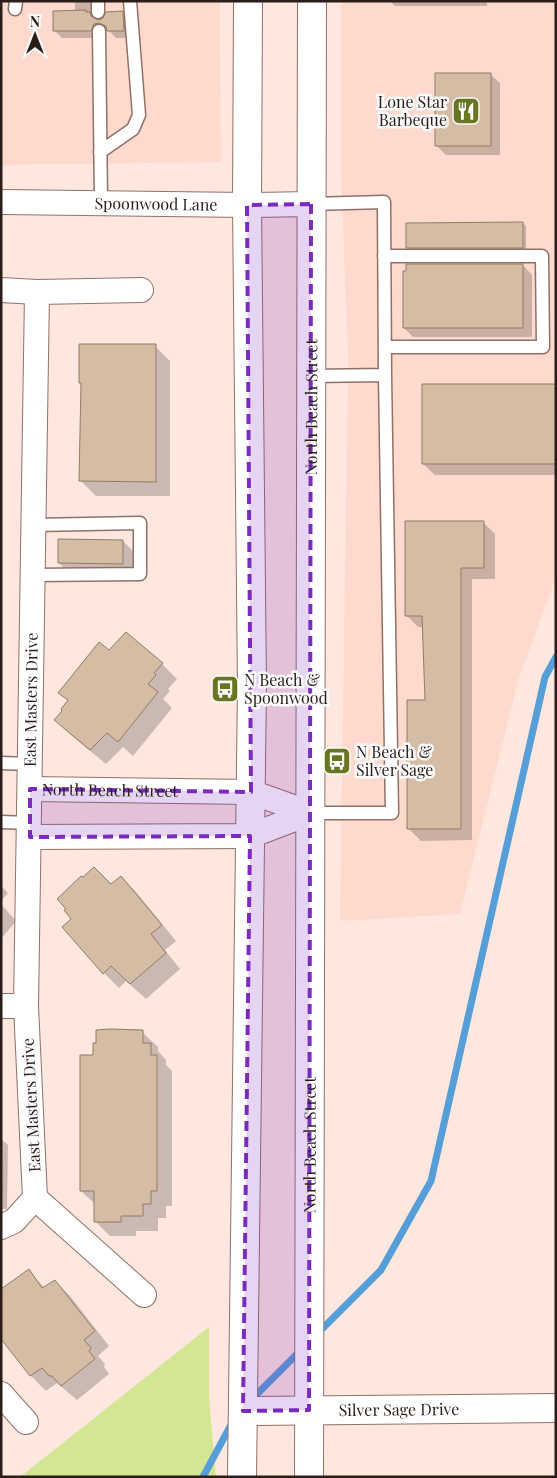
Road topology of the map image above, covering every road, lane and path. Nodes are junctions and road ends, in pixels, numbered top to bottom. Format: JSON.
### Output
{"nodes":[{"id":1,"x":130,"y":1,"type":"edge"},
{"id":2,"x":248,"y":1,"type":"edge"},
{"id":3,"x":312,"y":1,"type":"edge"},
{"id":4,"x":98,"y":31,"type":"dead end"},
{"id":5,"x":100,"y":152,"type":"junction"},
{"id":6,"x":1,"y":202,"type":"edge"},
{"id":7,"x":101,"y":202,"type":"junction"},
{"id":8,"x":311,"y":204,"type":"junction"},
{"id":9,"x":248,"y":205,"type":"junction"},
{"id":10,"x":384,"y":256,"type":"junction"},
{"id":11,"x":1,"y":290,"type":"edge"},
{"id":12,"x":141,"y":290,"type":"dead end"},
{"id":13,"x":37,"y":292,"type":"junction"},
{"id":14,"x":385,"y":347,"type":"junction"},
{"id":15,"x":385,"y":375,"type":"junction"},
{"id":16,"x":311,"y":376,"type":"junction"},
{"id":17,"x":34,"y":525,"type":"junction"},
{"id":18,"x":33,"y":575,"type":"junction"},
{"id":19,"x":1,"y":763,"type":"edge"},
{"id":20,"x":31,"y":764,"type":"junction"},
{"id":21,"x":30,"y":789,"type":"junction"},
{"id":22,"x":251,"y":792,"type":"junction"},
{"id":23,"x":310,"y":813,"type":"junction"},
{"id":24,"x":1,"y":822,"type":"edge"},
{"id":25,"x":30,"y":830,"type":"junction"},
{"id":26,"x":250,"y":836,"type":"junction"},
{"id":27,"x":1,"y":1006,"type":"edge"},
{"id":28,"x":26,"y":1006,"type":"junction"},
{"id":29,"x":35,"y":1198,"type":"junction"},
{"id":30,"x":1,"y":1227,"type":"edge"},
{"id":31,"x":144,"y":1295,"type":"dead end"},
{"id":32,"x":1,"y":1394,"type":"edge"},
{"id":33,"x":556,"y":1408,"type":"edge"},
{"id":34,"x":309,"y":1410,"type":"junction"},
{"id":35,"x":243,"y":1411,"type":"junction"},
{"id":36,"x":26,"y":1422,"type":"dead end"},
{"id":37,"x":242,"y":1477,"type":"edge"},
{"id":38,"x":308,"y":1477,"type":"edge"}],
"edges":[{"from":1,"to":5,"type":"lane"},
{"from":2,"to":9,"type":"main road"},
{"from":3,"to":8,"type":"main road","name":"North Beach Street"},
{"from":4,"to":5,"type":"lane"},
{"from":5,"to":7,"type":"lane"},
{"from":6,"to":7,"type":"street","name":"Spoonwood Lane"},
{"from":7,"to":9,"type":"street","name":"Spoonwood Lane"},
{"from":8,"to":9,"type":"street","name":"Spoonwood Lane"},
{"from":8,"to":10,"type":"lane"},
{"from":8,"to":16,"type":"main road","name":"North Beach Street"},
{"from":9,"to":22,"type":"main road"},
{"from":10,"to":14,"type":"lane"},
{"from":10,"to":14,"type":"lane"},
{"from":11,"to":13,"type":"street"},
{"from":12,"to":13,"type":"street"},
{"from":13,"to":17,"type":"street","name":"East Masters Drive"},
{"from":14,"to":15,"type":"lane"},
{"from":15,"to":16,"type":"lane"},
{"from":15,"to":23,"type":"lane"},
{"from":16,"to":23,"type":"main road","name":"North Beach Street"},
{"from":17,"to":18,"type":"street","name":"East Masters Drive"},
{"from":17,"to":18,"type":"lane"},
{"from":18,"to":20,"type":"street","name":"East Masters Drive"},
{"from":19,"to":20,"type":"lane"},
{"from":20,"to":21,"type":"street","name":"East Masters Drive"},
{"from":21,"to":22,"type":"street","name":"North Beach Street"},
{"from":21,"to":25,"type":"street","name":"East Masters Drive"},
{"from":22,"to":23,"type":"street","name":"North Beach Street"},
{"from":22,"to":26,"type":"main road"},
{"from":23,"to":26,"type":"street"},
{"from":23,"to":34,"type":"main road","name":"North Beach Street"},
{"from":24,"to":25,"type":"lane"},
{"from":25,"to":26,"type":"street"},
{"from":25,"to":28,"type":"street","name":"East Masters Drive"},
{"from":26,"to":35,"type":"main road"},
{"from":27,"to":28,"type":"street"},
{"from":28,"to":29,"type":"street","name":"East Masters Drive"},
{"from":29,"to":30,"type":"street"},
{"from":29,"to":31,"type":"street"},
{"from":32,"to":36,"type":"street"},
{"from":33,"to":34,"type":"main road","name":"Silver Sage Drive"},
{"from":34,"to":35,"type":"main road","name":"Silver Sage Drive"},
{"from":34,"to":38,"type":"main road","name":"North Beach Street"},
{"from":35,"to":37,"type":"main road"}]}
